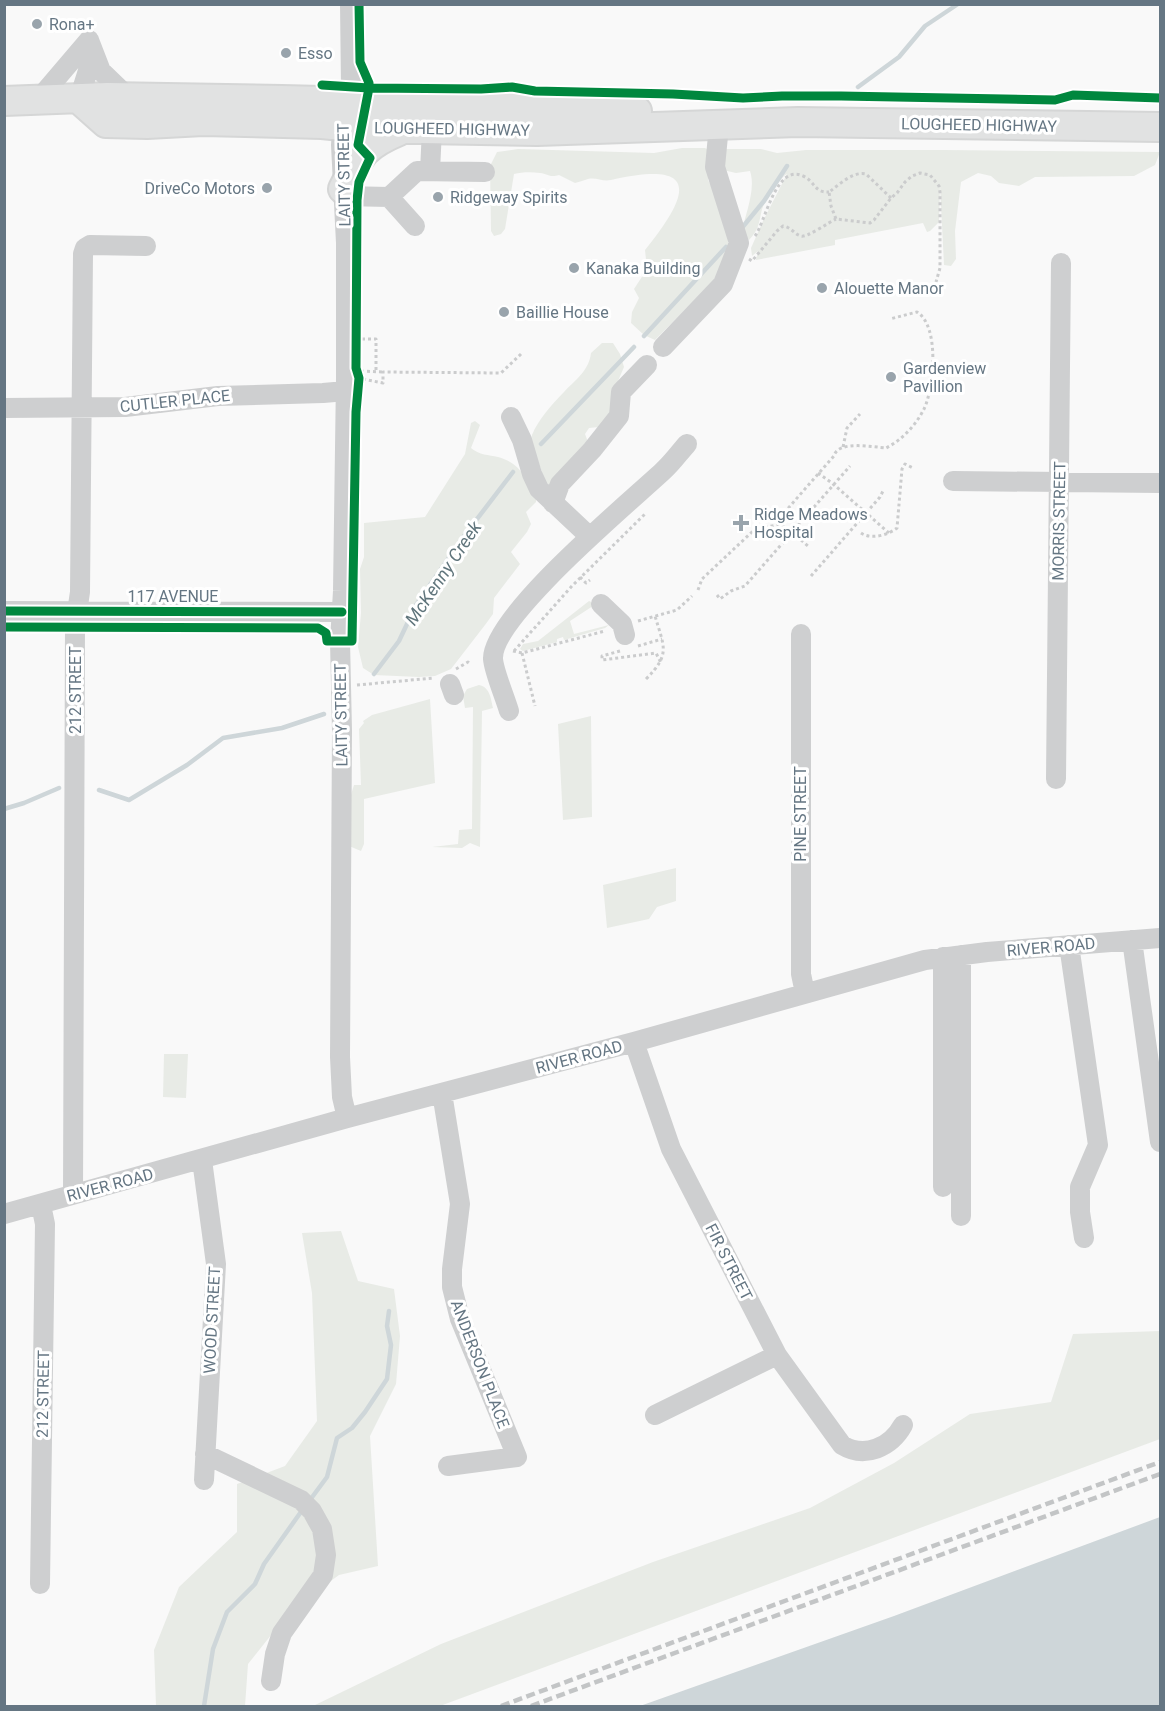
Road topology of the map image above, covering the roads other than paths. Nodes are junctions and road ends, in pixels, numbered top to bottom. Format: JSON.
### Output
{"nodes":[{"id":1,"x":337,"y":4,"type":"edge"},
{"id":2,"x":350,"y":4,"type":"edge"},
{"id":3,"x":88,"y":40,"type":"junction"},
{"id":4,"x":129,"y":98,"type":"junction"},
{"id":5,"x":79,"y":99,"type":"junction"},
{"id":6,"x":4,"y":101,"type":"edge"},
{"id":7,"x":37,"y":101,"type":"junction"},
{"id":8,"x":344,"y":108,"type":"junction"},
{"id":9,"x":798,"y":122,"type":"junction"},
{"id":10,"x":719,"y":125,"type":"junction"},
{"id":11,"x":1161,"y":127,"type":"edge"},
{"id":12,"x":418,"y":129,"type":"junction"},
{"id":13,"x":430,"y":171,"type":"junction"},
{"id":14,"x":485,"y":172,"type":"dead end"},
{"id":15,"x":343,"y":193,"type":"junction"},
{"id":16,"x":389,"y":198,"type":"junction"},
{"id":17,"x":415,"y":226,"type":"dead end"},
{"id":18,"x":146,"y":246,"type":"dead end"},
{"id":19,"x":1061,"y":263,"type":"dead end"},
{"id":20,"x":663,"y":347,"type":"dead end"},
{"id":21,"x":647,"y":364,"type":"dead end"},
{"id":22,"x":355,"y":382,"type":"junction"},
{"id":23,"x":4,"y":408,"type":"edge"},
{"id":24,"x":82,"y":408,"type":"junction"},
{"id":25,"x":511,"y":417,"type":"dead end"},
{"id":26,"x":687,"y":444,"type":"dead end"},
{"id":27,"x":953,"y":481,"type":"dead end"},
{"id":28,"x":1059,"y":482,"type":"junction"},
{"id":29,"x":1161,"y":483,"type":"edge"},
{"id":30,"x":552,"y":503,"type":"junction"},
{"id":31,"x":589,"y":536,"type":"junction"},
{"id":32,"x":601,"y":604,"type":"dead end"},
{"id":33,"x":4,"y":611,"type":"edge"},
{"id":34,"x":78,"y":611,"type":"junction"},
{"id":35,"x":342,"y":612,"type":"junction"},
{"id":36,"x":801,"y":634,"type":"dead end"},
{"id":37,"x":625,"y":636,"type":"road end"},
{"id":38,"x":509,"y":711,"type":"dead end"},
{"id":39,"x":1056,"y":779,"type":"dead end"},
{"id":40,"x":1161,"y":938,"type":"edge"},
{"id":41,"x":1132,"y":940,"type":"junction"},
{"id":42,"x":1069,"y":945,"type":"junction"},
{"id":43,"x":952,"y":956,"type":"junction"},
{"id":44,"x":805,"y":993,"type":"junction"},
{"id":45,"x":634,"y":1042,"type":"junction"},
{"id":46,"x":442,"y":1093,"type":"junction"},
{"id":47,"x":347,"y":1118,"type":"junction"},
{"id":48,"x":1160,"y":1142,"type":"edge"},
{"id":49,"x":202,"y":1160,"type":"junction"},
{"id":50,"x":943,"y":1187,"type":"dead end"},
{"id":51,"x":73,"y":1195,"type":"junction"},
{"id":52,"x":41,"y":1205,"type":"junction"},
{"id":53,"x":4,"y":1214,"type":"edge"},
{"id":54,"x":961,"y":1216,"type":"dead end"},
{"id":55,"x":1084,"y":1238,"type":"dead end"},
{"id":56,"x":777,"y":1355,"type":"junction"},
{"id":57,"x":655,"y":1415,"type":"dead end"},
{"id":58,"x":903,"y":1425,"type":"dead end"},
{"id":59,"x":205,"y":1454,"type":"junction"},
{"id":60,"x":448,"y":1466,"type":"dead end"},
{"id":61,"x":204,"y":1480,"type":"dead end"},
{"id":62,"x":40,"y":1584,"type":"dead end"},
{"id":63,"x":271,"y":1681,"type":"dead end"}],
"edges":[{"from":1,"to":8,"type":"street","name":"LAITY STREET"},
{"from":2,"to":8,"type":"street","name":"LAITY STREET"},
{"from":3,"to":4,"type":"street"},
{"from":3,"to":5,"type":"street"},
{"from":3,"to":7,"type":"street"},
{"from":4,"to":5,"type":"highway","name":"LOUGHEED HIGHWAY"},
{"from":4,"to":8,"type":"highway","name":"LOUGHEED HIGHWAY"},
{"from":5,"to":7,"type":"highway","name":"LOUGHEED HIGHWAY"},
{"from":5,"to":8,"type":"highway","name":"LOUGHEED HIGHWAY"},
{"from":6,"to":7,"type":"highway","name":"LOUGHEED HIGHWAY"},
{"from":8,"to":9,"type":"highway","name":"LOUGHEED HIGHWAY"},
{"from":8,"to":12,"type":"highway","name":"LOUGHEED HIGHWAY"},
{"from":8,"to":15,"type":"street","name":"LAITY STREET"},
{"from":9,"to":10,"type":"highway","name":"LOUGHEED HIGHWAY"},
{"from":9,"to":11,"type":"highway","name":"LOUGHEED HIGHWAY"},
{"from":10,"to":12,"type":"highway","name":"LOUGHEED HIGHWAY"},
{"from":10,"to":20,"type":"street"},
{"from":12,"to":13,"type":"street"},
{"from":12,"to":15,"type":"highway"},
{"from":13,"to":14,"type":"street"},
{"from":13,"to":16,"type":"street"},
{"from":15,"to":16,"type":"street"},
{"from":15,"to":22,"type":"street","name":"LAITY STREET"},
{"from":16,"to":17,"type":"street"},
{"from":18,"to":24,"type":"street","name":"212 STREET"},
{"from":19,"to":28,"type":"street","name":"MORRIS STREET"},
{"from":21,"to":30,"type":"street"},
{"from":22,"to":24,"type":"street","name":"CUTLER PLACE"},
{"from":22,"to":35,"type":"street","name":"LAITY STREET"},
{"from":23,"to":24,"type":"street","name":"CUTLER PLACE"},
{"from":24,"to":34,"type":"street","name":"212 STREET"},
{"from":25,"to":30,"type":"street"},
{"from":26,"to":31,"type":"street"},
{"from":27,"to":28,"type":"street"},
{"from":28,"to":29,"type":"street"},
{"from":28,"to":39,"type":"street","name":"MORRIS STREET"},
{"from":30,"to":31,"type":"street"},
{"from":31,"to":38,"type":"street"},
{"from":32,"to":37,"type":"street"},
{"from":33,"to":34,"type":"street","name":"117 AVENUE"},
{"from":34,"to":35,"type":"street","name":"117 AVENUE"},
{"from":34,"to":51,"type":"street","name":"212 STREET"},
{"from":35,"to":47,"type":"street","name":"LAITY STREET"},
{"from":36,"to":44,"type":"street","name":"PINE STREET"},
{"from":40,"to":41,"type":"street","name":"RIVER ROAD"},
{"from":41,"to":42,"type":"street","name":"RIVER ROAD"},
{"from":41,"to":48,"type":"street"},
{"from":42,"to":43,"type":"street","name":"RIVER ROAD"},
{"from":42,"to":55,"type":"street"},
{"from":43,"to":44,"type":"street","name":"RIVER ROAD"},
{"from":43,"to":50,"type":"street"},
{"from":43,"to":54,"type":"street"},
{"from":44,"to":45,"type":"street","name":"RIVER ROAD"},
{"from":45,"to":46,"type":"street","name":"RIVER ROAD"},
{"from":45,"to":56,"type":"street","name":"FIR STREET"},
{"from":46,"to":47,"type":"street","name":"RIVER ROAD"},
{"from":46,"to":60,"type":"street","name":"ANDERSON PLACE"},
{"from":47,"to":49,"type":"street","name":"RIVER ROAD"},
{"from":49,"to":51,"type":"street","name":"RIVER ROAD"},
{"from":49,"to":59,"type":"street","name":"WOOD STREET"},
{"from":51,"to":52,"type":"street","name":"RIVER ROAD"},
{"from":52,"to":53,"type":"street","name":"RIVER ROAD"},
{"from":52,"to":62,"type":"street","name":"212 STREET"},
{"from":56,"to":57,"type":"street"},
{"from":56,"to":58,"type":"street","name":"FIR STREET"},
{"from":59,"to":61,"type":"street","name":"WOOD STREET"},
{"from":59,"to":63,"type":"street"}]}
